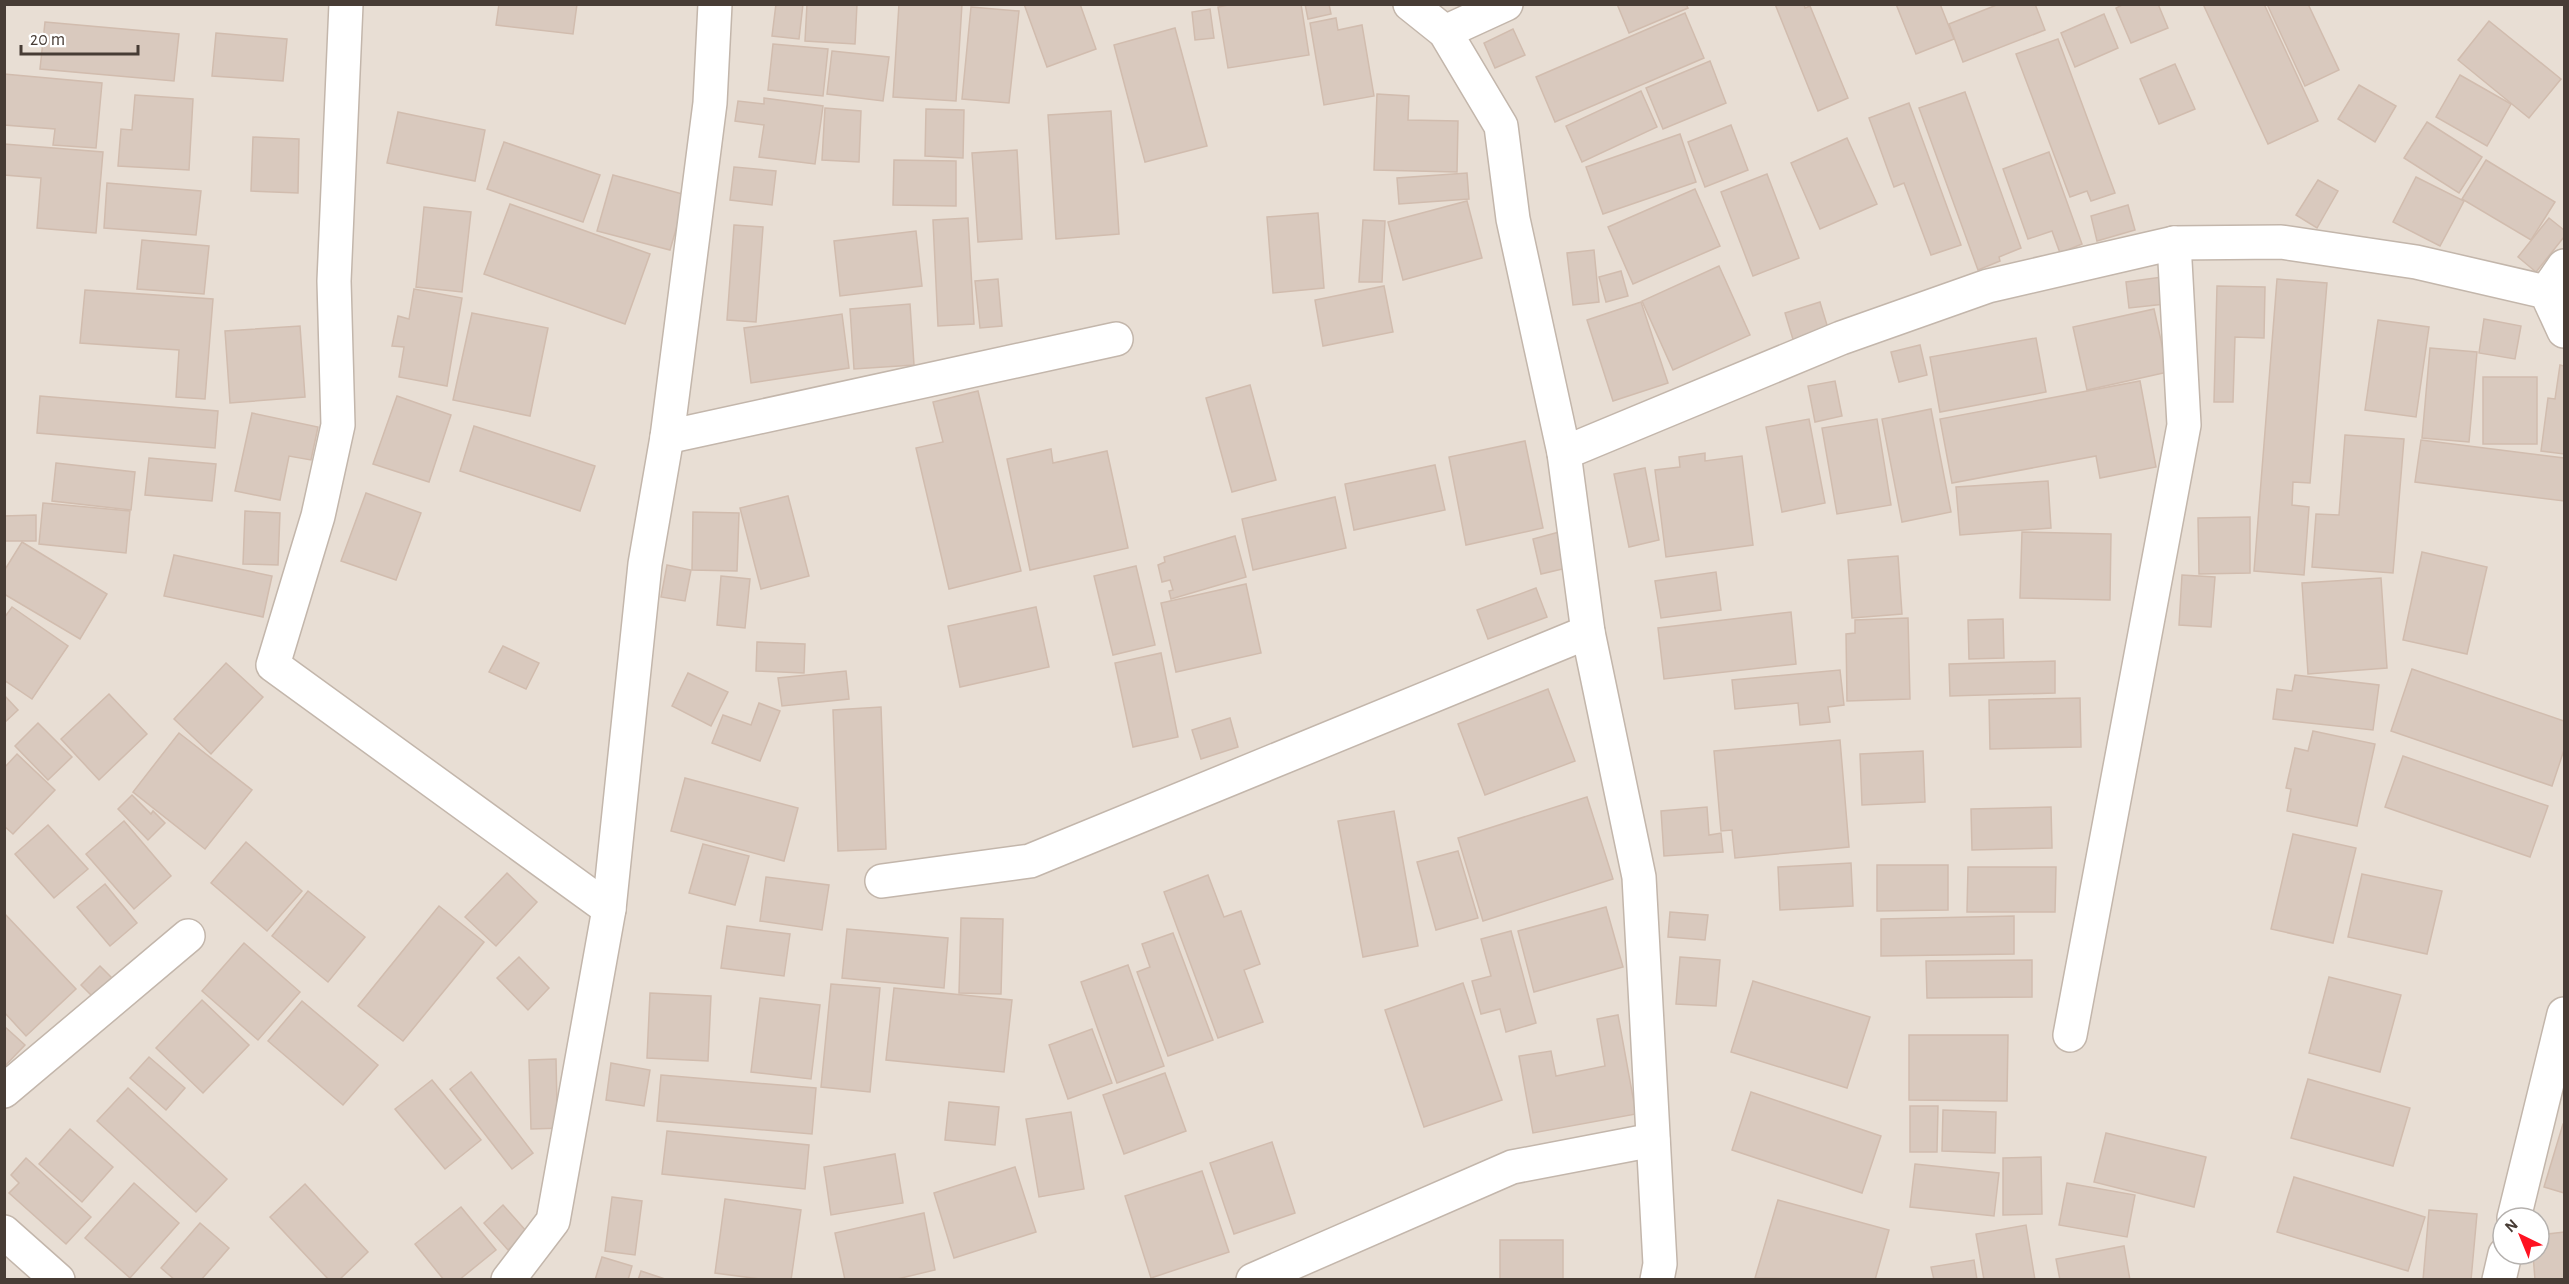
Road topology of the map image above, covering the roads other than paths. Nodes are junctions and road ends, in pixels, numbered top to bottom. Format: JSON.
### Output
{"nodes":[{"id":1,"x":346,"y":4,"type":"edge"},
{"id":2,"x":715,"y":4,"type":"edge"},
{"id":3,"x":1410,"y":4,"type":"edge"},
{"id":4,"x":1506,"y":4,"type":"edge"},
{"id":5,"x":1445,"y":33,"type":"junction"},
{"id":6,"x":2174,"y":243,"type":"junction"},
{"id":7,"x":2555,"y":279,"type":"edge"},
{"id":8,"x":2565,"y":331,"type":"edge"},
{"id":9,"x":1116,"y":339,"type":"dead end"},
{"id":10,"x":667,"y":437,"type":"junction"},
{"id":11,"x":1564,"y":453,"type":"junction"},
{"id":12,"x":1588,"y":632,"type":"junction"},
{"id":13,"x":882,"y":881,"type":"dead end"},
{"id":14,"x":609,"y":909,"type":"junction"},
{"id":15,"x":188,"y":936,"type":"dead end"},
{"id":16,"x":2565,"y":1014,"type":"edge"},
{"id":17,"x":2070,"y":1035,"type":"dead end"},
{"id":18,"x":4,"y":1091,"type":"edge"},
{"id":19,"x":1653,"y":1140,"type":"junction"},
{"id":20,"x":2517,"y":1206,"type":"edge"},
{"id":21,"x":4,"y":1232,"type":"edge"},
{"id":22,"x":58,"y":1280,"type":"edge"},
{"id":23,"x":508,"y":1280,"type":"edge"},
{"id":24,"x":1253,"y":1280,"type":"edge"},
{"id":25,"x":1657,"y":1280,"type":"edge"}],
"edges":[{"from":1,"to":14,"type":"street"},
{"from":2,"to":10,"type":"street"},
{"from":3,"to":5,"type":"street"},
{"from":4,"to":5,"type":"street"},
{"from":5,"to":11,"type":"street"},
{"from":6,"to":7,"type":"street"},
{"from":6,"to":11,"type":"street"},
{"from":6,"to":17,"type":"street"},
{"from":7,"to":8,"type":"street"},
{"from":9,"to":10,"type":"street"},
{"from":10,"to":14,"type":"street"},
{"from":11,"to":12,"type":"street"},
{"from":12,"to":13,"type":"street"},
{"from":12,"to":19,"type":"street"},
{"from":14,"to":23,"type":"street"},
{"from":15,"to":18,"type":"street"},
{"from":16,"to":20,"type":"street"},
{"from":19,"to":24,"type":"street"},
{"from":19,"to":25,"type":"street"},
{"from":21,"to":22,"type":"street"}]}
